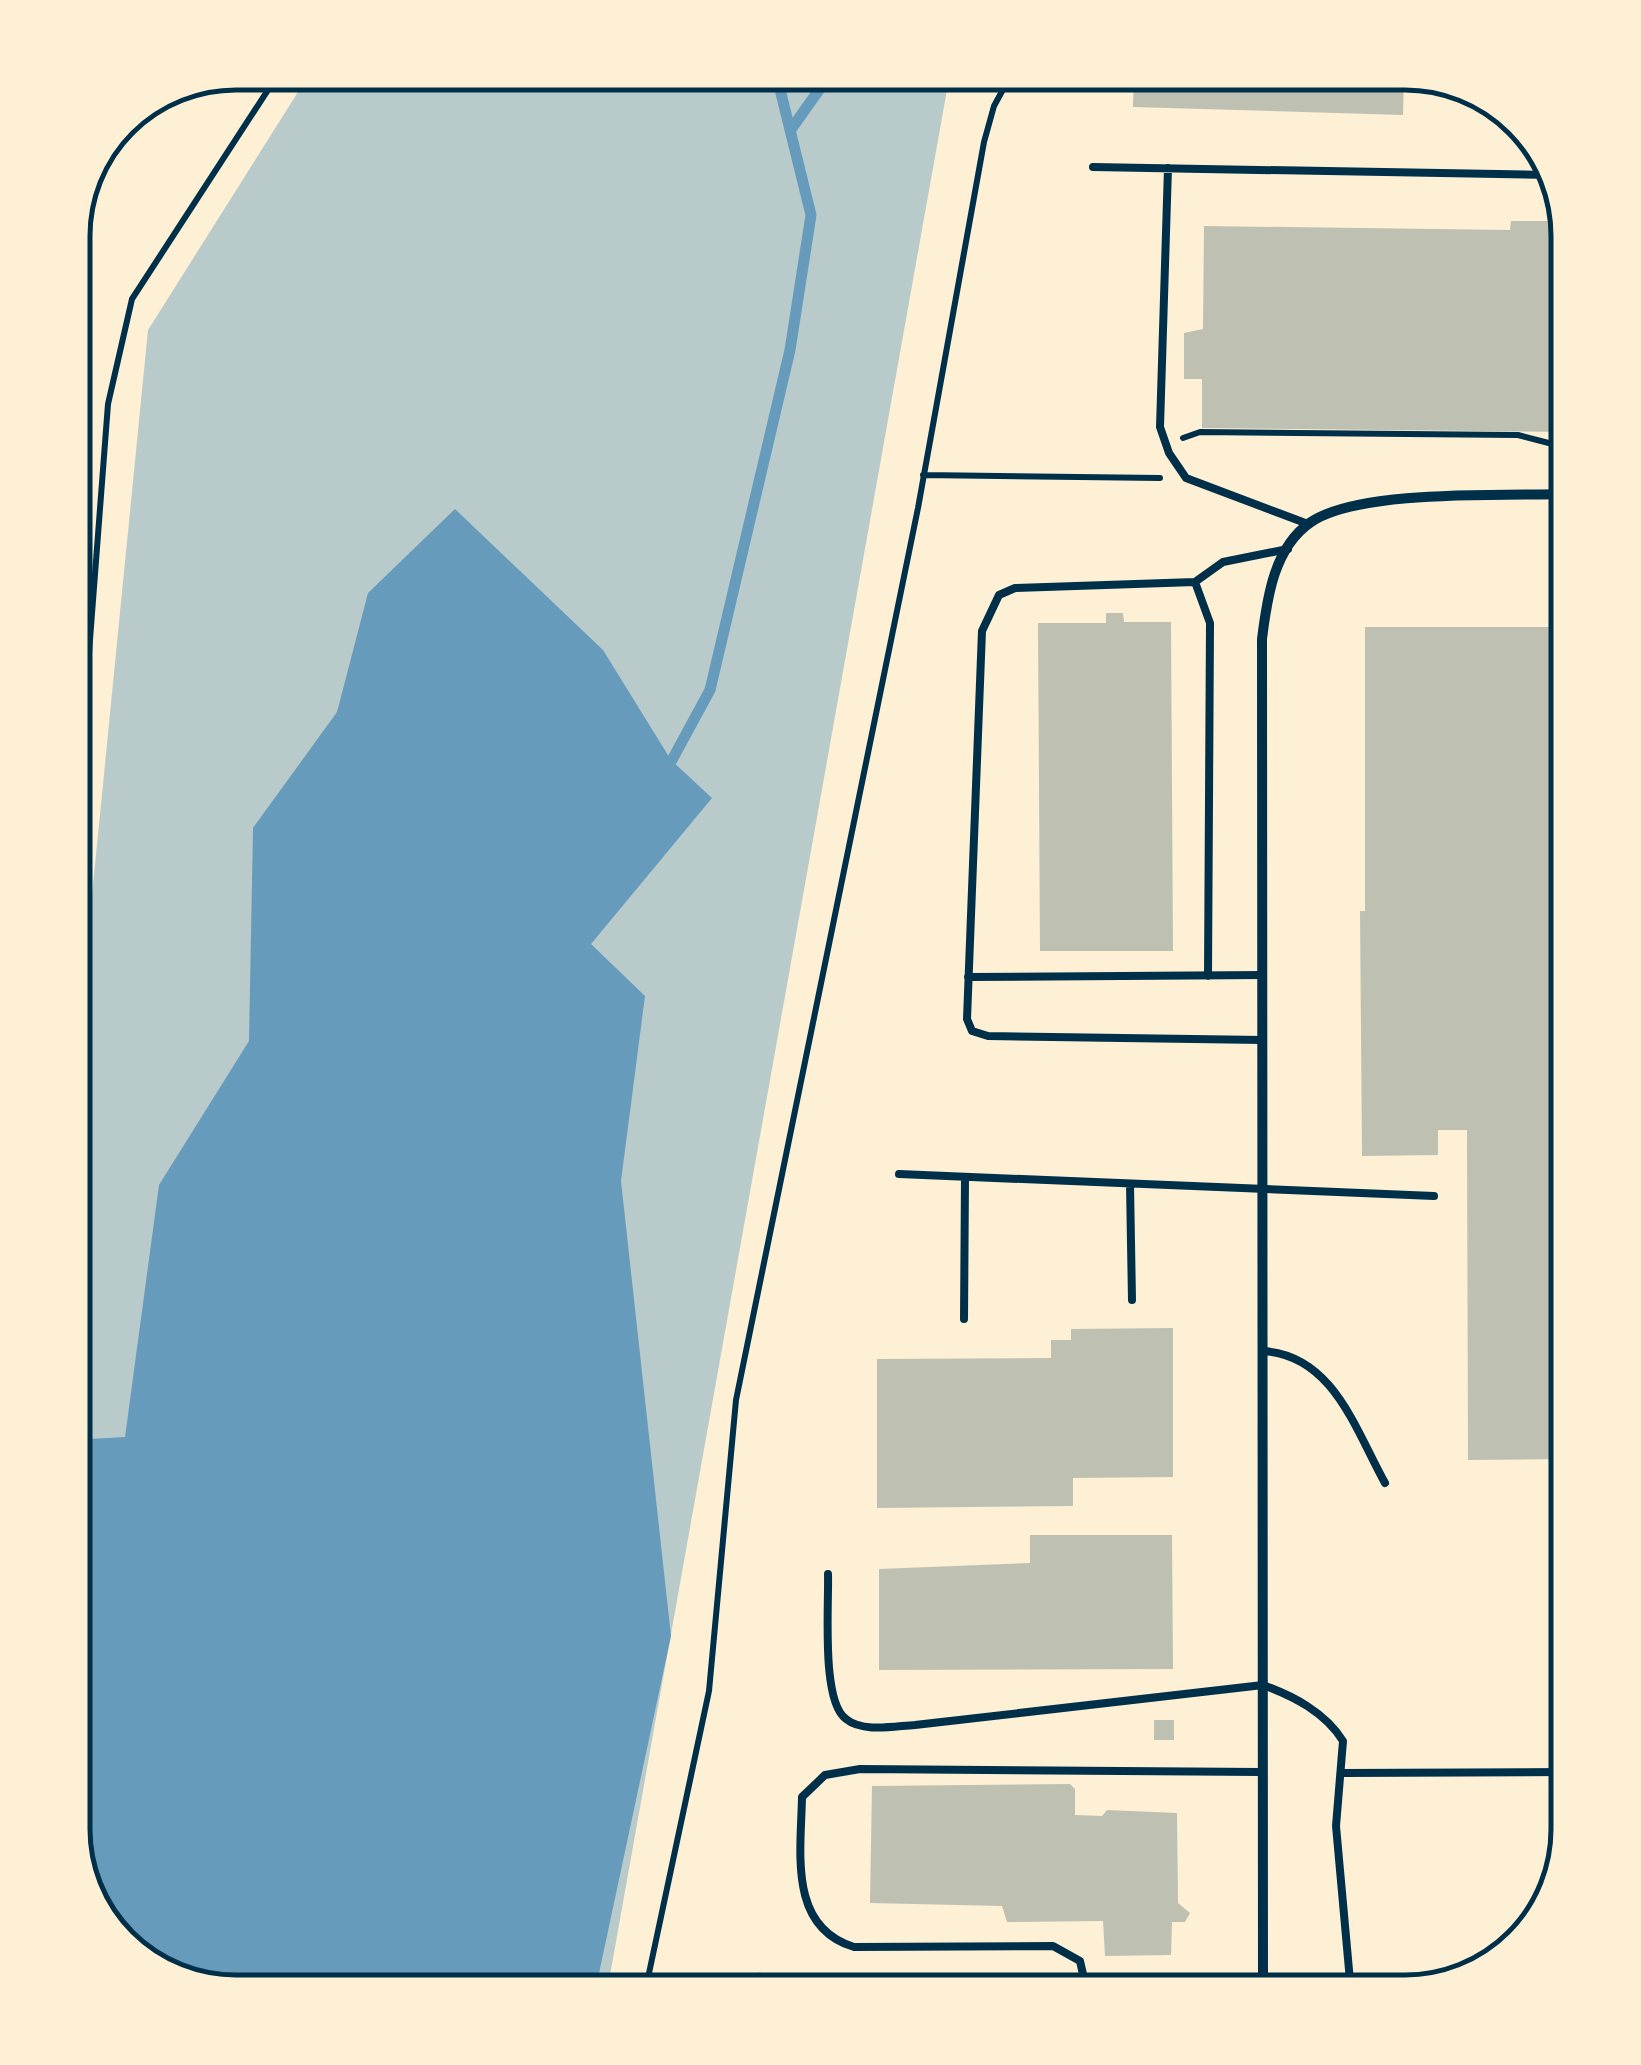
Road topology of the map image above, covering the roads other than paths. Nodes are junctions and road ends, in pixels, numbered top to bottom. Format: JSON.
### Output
{"nodes":[{"id":1,"x":1093,"y":166,"type":"dead end"},
{"id":2,"x":1168,"y":168,"type":"junction"},
{"id":3,"x":1537,"y":175,"type":"edge"},
{"id":4,"x":1551,"y":495,"type":"edge"},
{"id":5,"x":1308,"y":524,"type":"junction"},
{"id":6,"x":1288,"y":549,"type":"junction"},
{"id":7,"x":1195,"y":582,"type":"junction"},
{"id":8,"x":1262,"y":975,"type":"junction"},
{"id":9,"x":1208,"y":976,"type":"junction"},
{"id":10,"x":968,"y":977,"type":"junction"},
{"id":11,"x":1263,"y":1040,"type":"junction"},
{"id":12,"x":899,"y":1174,"type":"dead end"},
{"id":13,"x":965,"y":1178,"type":"junction"},
{"id":14,"x":1130,"y":1185,"type":"junction"},
{"id":15,"x":1263,"y":1191,"type":"junction"},
{"id":16,"x":1434,"y":1196,"type":"dead end"},
{"id":17,"x":1132,"y":1300,"type":"dead end"},
{"id":18,"x":964,"y":1319,"type":"dead end"},
{"id":19,"x":1263,"y":1350,"type":"junction"},
{"id":20,"x":1384,"y":1483,"type":"dead end"},
{"id":21,"x":828,"y":1574,"type":"dead end"},
{"id":22,"x":1262,"y":1685,"type":"junction"},
{"id":23,"x":1261,"y":1772,"type":"junction"},
{"id":24,"x":1551,"y":1772,"type":"edge"},
{"id":25,"x":1342,"y":1773,"type":"junction"},
{"id":26,"x":1083,"y":1975,"type":"edge"},
{"id":27,"x":1263,"y":1975,"type":"edge"},
{"id":28,"x":1350,"y":1975,"type":"edge"}],
"edges":[{"from":1,"to":2,"type":"lane"},
{"from":2,"to":3,"type":"lane"},
{"from":2,"to":5,"type":"lane"},
{"from":4,"to":5,"type":"street"},
{"from":5,"to":6,"type":"street"},
{"from":6,"to":7,"type":"lane"},
{"from":6,"to":8,"type":"street"},
{"from":7,"to":9,"type":"lane"},
{"from":7,"to":10,"type":"lane"},
{"from":8,"to":9,"type":"lane"},
{"from":8,"to":11,"type":"street"},
{"from":9,"to":10,"type":"lane"},
{"from":10,"to":11,"type":"lane"},
{"from":11,"to":15,"type":"street"},
{"from":12,"to":13,"type":"lane"},
{"from":13,"to":14,"type":"lane"},
{"from":13,"to":18,"type":"lane"},
{"from":14,"to":15,"type":"lane"},
{"from":14,"to":17,"type":"lane"},
{"from":15,"to":16,"type":"lane"},
{"from":15,"to":19,"type":"street"},
{"from":19,"to":20,"type":"lane"},
{"from":19,"to":22,"type":"street"},
{"from":21,"to":22,"type":"lane"},
{"from":22,"to":23,"type":"street"},
{"from":22,"to":25,"type":"lane"},
{"from":23,"to":26,"type":"lane"},
{"from":23,"to":27,"type":"street"},
{"from":24,"to":25,"type":"lane"},
{"from":25,"to":28,"type":"lane"}]}
